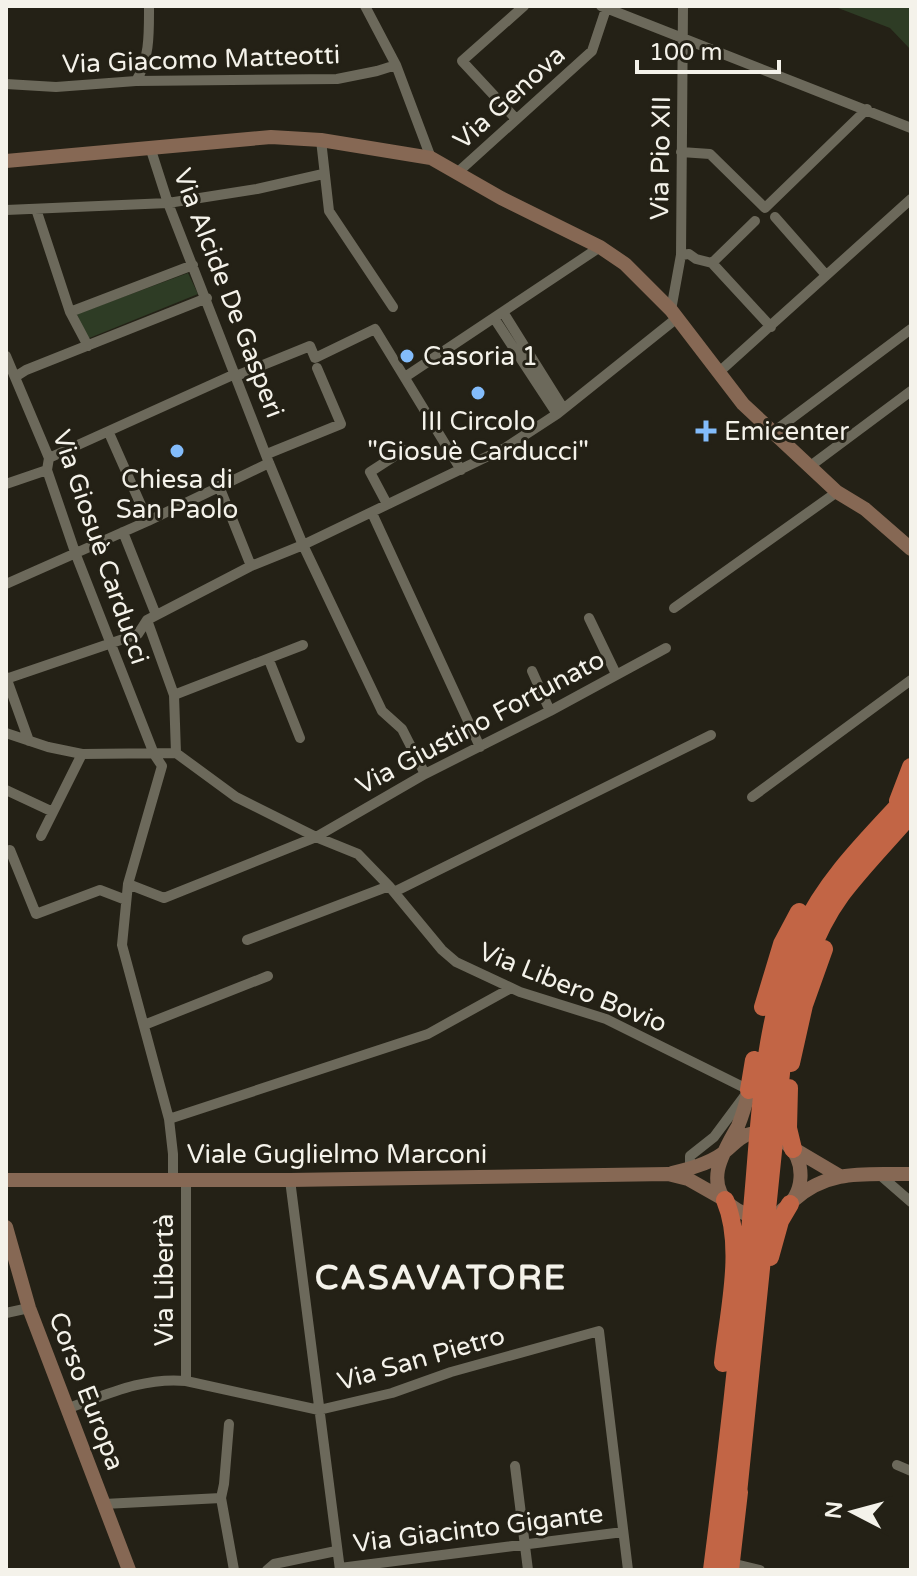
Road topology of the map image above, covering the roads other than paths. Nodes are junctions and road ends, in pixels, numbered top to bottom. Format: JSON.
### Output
{"nodes":[{"id":1,"x":149,"y":6,"type":"edge"},
{"id":2,"x":365,"y":6,"type":"edge"},
{"id":3,"x":524,"y":6,"type":"edge"},
{"id":4,"x":683,"y":6,"type":"edge"},
{"id":5,"x":604,"y":7,"type":"edge"},
{"id":6,"x":684,"y":38,"type":"junction"},
{"id":7,"x":396,"y":65,"type":"junction"},
{"id":8,"x":136,"y":81,"type":"junction"},
{"id":9,"x":6,"y":84,"type":"edge"},
{"id":10,"x":867,"y":109,"type":"junction"},
{"id":11,"x":516,"y":119,"type":"junction"},
{"id":12,"x":911,"y":128,"type":"edge"},
{"id":13,"x":321,"y":140,"type":"junction"},
{"id":14,"x":150,"y":147,"type":"junction"},
{"id":15,"x":681,"y":152,"type":"junction"},
{"id":16,"x":431,"y":158,"type":"junction"},
{"id":17,"x":6,"y":161,"type":"edge"},
{"id":18,"x":457,"y":173,"type":"junction"},
{"id":19,"x":323,"y":174,"type":"junction"},
{"id":20,"x":911,"y":199,"type":"edge"},
{"id":21,"x":168,"y":203,"type":"junction"},
{"id":22,"x":36,"y":209,"type":"junction"},
{"id":23,"x":6,"y":210,"type":"edge"},
{"id":24,"x":775,"y":217,"type":"dead end"},
{"id":25,"x":755,"y":221,"type":"dead end"},
{"id":26,"x":600,"y":247,"type":"junction"},
{"id":27,"x":681,"y":255,"type":"junction"},
{"id":28,"x":712,"y":263,"type":"junction"},
{"id":29,"x":193,"y":265,"type":"junction"},
{"id":30,"x":826,"y":275,"type":"junction"},
{"id":31,"x":207,"y":298,"type":"junction"},
{"id":32,"x":393,"y":307,"type":"dead end"},
{"id":33,"x":70,"y":312,"type":"junction"},
{"id":34,"x":674,"y":314,"type":"junction"},
{"id":35,"x":498,"y":315,"type":"junction"},
{"id":36,"x":771,"y":327,"type":"junction"},
{"id":37,"x":911,"y":329,"type":"edge"},
{"id":38,"x":88,"y":346,"type":"junction"},
{"id":39,"x":6,"y":356,"type":"edge"},
{"id":40,"x":317,"y":368,"type":"dead end"},
{"id":41,"x":718,"y":373,"type":"junction"},
{"id":42,"x":236,"y":375,"type":"junction"},
{"id":43,"x":405,"y":377,"type":"junction"},
{"id":44,"x":13,"y":383,"type":"edge"},
{"id":45,"x":911,"y":391,"type":"edge"},
{"id":46,"x":560,"y":411,"type":"junction"},
{"id":47,"x":109,"y":433,"type":"junction"},
{"id":48,"x":772,"y":433,"type":"junction"},
{"id":49,"x":404,"y":450,"type":"dead end"},
{"id":50,"x":268,"y":458,"type":"junction"},
{"id":51,"x":48,"y":464,"type":"junction"},
{"id":52,"x":809,"y":467,"type":"junction"},
{"id":53,"x":461,"y":470,"type":"junction"},
{"id":54,"x":6,"y":484,"type":"edge"},
{"id":55,"x":219,"y":486,"type":"junction"},
{"id":56,"x":837,"y":492,"type":"junction"},
{"id":57,"x":387,"y":504,"type":"junction"},
{"id":58,"x":372,"y":513,"type":"junction"},
{"id":59,"x":148,"y":521,"type":"junction"},
{"id":60,"x":123,"y":532,"type":"junction"},
{"id":61,"x":303,"y":545,"type":"junction"},
{"id":62,"x":911,"y":549,"type":"edge"},
{"id":63,"x":76,"y":555,"type":"junction"},
{"id":64,"x":251,"y":566,"type":"junction"},
{"id":65,"x":6,"y":584,"type":"edge"},
{"id":66,"x":674,"y":608,"type":"dead end"},
{"id":67,"x":151,"y":618,"type":"junction"},
{"id":68,"x":589,"y":618,"type":"dead end"},
{"id":69,"x":110,"y":642,"type":"junction"},
{"id":70,"x":303,"y":645,"type":"dead end"},
{"id":71,"x":666,"y":648,"type":"dead end"},
{"id":72,"x":269,"y":660,"type":"junction"},
{"id":73,"x":532,"y":671,"type":"dead end"},
{"id":74,"x":616,"y":674,"type":"junction"},
{"id":75,"x":6,"y":678,"type":"edge"},
{"id":76,"x":911,"y":680,"type":"edge"},
{"id":77,"x":174,"y":695,"type":"junction"},
{"id":78,"x":550,"y":711,"type":"junction"},
{"id":79,"x":6,"y":734,"type":"edge"},
{"id":80,"x":711,"y":735,"type":"dead end"},
{"id":81,"x":300,"y":738,"type":"dead end"},
{"id":82,"x":29,"y":741,"type":"junction"},
{"id":83,"x":480,"y":747,"type":"junction"},
{"id":84,"x":176,"y":753,"type":"junction"},
{"id":85,"x":82,"y":754,"type":"junction"},
{"id":86,"x":154,"y":754,"type":"junction"},
{"id":87,"x":911,"y":767,"type":"edge"},
{"id":88,"x":425,"y":774,"type":"junction"},
{"id":89,"x":6,"y":790,"type":"edge"},
{"id":90,"x":911,"y":792,"type":"edge"},
{"id":91,"x":752,"y":797,"type":"dead end"},
{"id":92,"x":53,"y":812,"type":"junction"},
{"id":93,"x":903,"y":820,"type":"edge"},
{"id":94,"x":41,"y":836,"type":"dead end"},
{"id":95,"x":316,"y":837,"type":"junction"},
{"id":96,"x":10,"y":850,"type":"dead end"},
{"id":97,"x":866,"y":855,"type":"junction"},
{"id":98,"x":128,"y":884,"type":"junction"},
{"id":99,"x":392,"y":889,"type":"junction"},
{"id":100,"x":126,"y":900,"type":"junction"},
{"id":101,"x":247,"y":940,"type":"dead end"},
{"id":102,"x":268,"y":976,"type":"dead end"},
{"id":103,"x":511,"y":988,"type":"junction"},
{"id":104,"x":144,"y":1025,"type":"junction"},
{"id":105,"x":749,"y":1090,"type":"junction"},
{"id":106,"x":169,"y":1119,"type":"junction"},
{"id":107,"x":793,"y":1149,"type":"junction"},
{"id":108,"x":722,"y":1153,"type":"junction"},
{"id":109,"x":690,"y":1168,"type":"junction"},
{"id":110,"x":668,"y":1174,"type":"junction"},
{"id":111,"x":838,"y":1175,"type":"junction"},
{"id":112,"x":880,"y":1175,"type":"junction"},
{"id":113,"x":910,"y":1176,"type":"edge"},
{"id":114,"x":6,"y":1180,"type":"edge"},
{"id":115,"x":179,"y":1180,"type":"junction"},
{"id":116,"x":290,"y":1180,"type":"junction"},
{"id":117,"x":725,"y":1200,"type":"junction"},
{"id":118,"x":911,"y":1202,"type":"edge"},
{"id":119,"x":790,"y":1204,"type":"junction"},
{"id":120,"x":6,"y":1227,"type":"edge"},
{"id":121,"x":29,"y":1308,"type":"junction"},
{"id":122,"x":6,"y":1313,"type":"edge"},
{"id":123,"x":186,"y":1381,"type":"junction"},
{"id":124,"x":69,"y":1408,"type":"junction"},
{"id":125,"x":319,"y":1410,"type":"junction"},
{"id":126,"x":229,"y":1424,"type":"dead end"},
{"id":127,"x":897,"y":1465,"type":"dead end"},
{"id":128,"x":515,"y":1466,"type":"dead end"},
{"id":129,"x":911,"y":1471,"type":"edge"},
{"id":130,"x":221,"y":1498,"type":"junction"},
{"id":131,"x":104,"y":1504,"type":"junction"},
{"id":132,"x":728,"y":1504,"type":"junction"},
{"id":133,"x":623,"y":1532,"type":"junction"},
{"id":134,"x":524,"y":1543,"type":"junction"},
{"id":135,"x":336,"y":1551,"type":"junction"},
{"id":136,"x":730,"y":1567,"type":"edge"},
{"id":137,"x":340,"y":1569,"type":"edge"},
{"id":138,"x":129,"y":1570,"type":"edge"},
{"id":139,"x":234,"y":1570,"type":"edge"},
{"id":140,"x":267,"y":1570,"type":"edge"},
{"id":141,"x":528,"y":1570,"type":"edge"},
{"id":142,"x":628,"y":1570,"type":"edge"},
{"id":143,"x":701,"y":1570,"type":"edge"},
{"id":144,"x":712,"y":1570,"type":"edge"},
{"id":145,"x":760,"y":1570,"type":"edge"}],
"edges":[{"from":1,"to":8,"type":"street"},
{"from":2,"to":7,"type":"street"},
{"from":3,"to":11,"type":"street"},
{"from":4,"to":6,"type":"street","name":"Via Pio XII"},
{"from":5,"to":6,"type":"street"},
{"from":5,"to":11,"type":"street","name":"Via Genova"},
{"from":6,"to":10,"type":"street"},
{"from":6,"to":15,"type":"street","name":"Via Pio XII"},
{"from":7,"to":8,"type":"street","name":"Via Giacomo Matteotti"},
{"from":7,"to":16,"type":"street"},
{"from":8,"to":9,"type":"street","name":"Via Giacomo Matteotti"},
{"from":10,"to":12,"type":"street"},
{"from":10,"to":15,"type":"street"},
{"from":11,"to":18,"type":"street","name":"Via Genova"},
{"from":13,"to":14,"type":"street"},
{"from":13,"to":16,"type":"street"},
{"from":13,"to":19,"type":"street"},
{"from":14,"to":17,"type":"street"},
{"from":14,"to":21,"type":"street","name":"Via Alcide De Gasperi"},
{"from":15,"to":27,"type":"street","name":"Via Pio XII"},
{"from":16,"to":18,"type":"street"},
{"from":18,"to":26,"type":"street"},
{"from":19,"to":21,"type":"street"},
{"from":19,"to":32,"type":"street"},
{"from":20,"to":30,"type":"street"},
{"from":21,"to":22,"type":"street"},
{"from":21,"to":29,"type":"street","name":"Via Alcide De Gasperi"},
{"from":22,"to":23,"type":"street"},
{"from":22,"to":33,"type":"street"},
{"from":24,"to":30,"type":"street"},
{"from":25,"to":28,"type":"street"},
{"from":26,"to":34,"type":"street"},
{"from":26,"to":35,"type":"street"},
{"from":27,"to":28,"type":"street"},
{"from":27,"to":34,"type":"street","name":"Via Pio XII"},
{"from":28,"to":36,"type":"street"},
{"from":29,"to":31,"type":"street","name":"Via Alcide De Gasperi"},
{"from":29,"to":33,"type":"street"},
{"from":30,"to":36,"type":"street"},
{"from":31,"to":38,"type":"street"},
{"from":31,"to":42,"type":"street","name":"Via Alcide De Gasperi"},
{"from":33,"to":38,"type":"street"},
{"from":34,"to":41,"type":"street"},
{"from":34,"to":46,"type":"street"},
{"from":35,"to":43,"type":"street"},
{"from":35,"to":46,"type":"street"},
{"from":36,"to":41,"type":"street"},
{"from":37,"to":48,"type":"street"},
{"from":38,"to":44,"type":"street"},
{"from":39,"to":44,"type":"street","name":"Via Giosuè Carducci"},
{"from":40,"to":50,"type":"street","name":"Via Alcide De Gasperi"},
{"from":41,"to":48,"type":"street"},
{"from":42,"to":43,"type":"street"},
{"from":42,"to":47,"type":"street"},
{"from":42,"to":50,"type":"street","name":"Via Alcide De Gasperi"},
{"from":43,"to":53,"type":"street"},
{"from":44,"to":51,"type":"street","name":"Via Giosuè Carducci"},
{"from":45,"to":52,"type":"street"},
{"from":46,"to":53,"type":"street"},
{"from":47,"to":51,"type":"street"},
{"from":47,"to":59,"type":"street"},
{"from":48,"to":52,"type":"street"},
{"from":49,"to":57,"type":"street"},
{"from":50,"to":55,"type":"street"},
{"from":50,"to":61,"type":"street","name":"Via Alcide De Gasperi"},
{"from":51,"to":54,"type":"street"},
{"from":51,"to":63,"type":"street","name":"Via Giosuè Carducci"},
{"from":52,"to":56,"type":"street"},
{"from":53,"to":57,"type":"street"},
{"from":55,"to":59,"type":"street"},
{"from":55,"to":64,"type":"street"},
{"from":56,"to":62,"type":"street"},
{"from":56,"to":66,"type":"street"},
{"from":57,"to":58,"type":"street"},
{"from":58,"to":61,"type":"street"},
{"from":58,"to":83,"type":"street"},
{"from":59,"to":60,"type":"street"},
{"from":60,"to":63,"type":"street"},
{"from":60,"to":67,"type":"street"},
{"from":61,"to":64,"type":"street"},
{"from":61,"to":88,"type":"street","name":"Via Alcide De Gasperi"},
{"from":63,"to":65,"type":"street"},
{"from":63,"to":69,"type":"street","name":"Via Giosuè Carducci"},
{"from":64,"to":67,"type":"street"},
{"from":67,"to":69,"type":"street"},
{"from":67,"to":77,"type":"street"},
{"from":68,"to":74,"type":"street"},
{"from":69,"to":75,"type":"street"},
{"from":69,"to":86,"type":"street","name":"Via Giosuè Carducci"},
{"from":70,"to":72,"type":"street"},
{"from":71,"to":74,"type":"street","name":"Via Giustino Fortunato"},
{"from":72,"to":77,"type":"street"},
{"from":72,"to":81,"type":"street"},
{"from":73,"to":78,"type":"street"},
{"from":74,"to":78,"type":"street","name":"Via Giustino Fortunato"},
{"from":75,"to":82,"type":"street"},
{"from":76,"to":91,"type":"street"},
{"from":77,"to":84,"type":"street"},
{"from":78,"to":83,"type":"street","name":"Via Giustino Fortunato"},
{"from":79,"to":82,"type":"street"},
{"from":80,"to":99,"type":"street"},
{"from":82,"to":85,"type":"street"},
{"from":83,"to":88,"type":"street","name":"Via Giustino Fortunato"},
{"from":84,"to":86,"type":"street"},
{"from":84,"to":95,"type":"street","name":"Via Libero Bovio"},
{"from":85,"to":86,"type":"street"},
{"from":85,"to":92,"type":"street"},
{"from":86,"to":98,"type":"street","name":"Via Libertà"},
{"from":87,"to":93,"type":"highway"},
{"from":88,"to":95,"type":"street","name":"Via Giustino Fortunato"},
{"from":89,"to":92,"type":"street"},
{"from":90,"to":93,"type":"highway"},
{"from":92,"to":94,"type":"street"},
{"from":93,"to":97,"type":"highway"},
{"from":95,"to":98,"type":"street","name":"Via Giustino Fortunato"},
{"from":95,"to":99,"type":"street","name":"Via Libero Bovio"},
{"from":96,"to":100,"type":"street"},
{"from":97,"to":105,"type":"highway"},
{"from":97,"to":107,"type":"highway"},
{"from":97,"to":132,"type":"highway"},
{"from":98,"to":100,"type":"street","name":"Via Libertà"},
{"from":99,"to":101,"type":"street"},
{"from":99,"to":103,"type":"street","name":"Via Libero Bovio"},
{"from":100,"to":104,"type":"street","name":"Via Libertà"},
{"from":102,"to":104,"type":"street"},
{"from":103,"to":105,"type":"street","name":"Via Libero Bovio"},
{"from":103,"to":106,"type":"street"},
{"from":104,"to":106,"type":"street","name":"Via Libertà"},
{"from":105,"to":108,"type":"street"},
{"from":105,"to":109,"type":"street"},
{"from":106,"to":115,"type":"street","name":"Via Libertà"},
{"from":107,"to":108,"type":"street"},
{"from":107,"to":111,"type":"street"},
{"from":107,"to":119,"type":"street"},
{"from":108,"to":109,"type":"street","name":"Viale Guglielmo Marconi"},
{"from":108,"to":117,"type":"street"},
{"from":109,"to":110,"type":"street","name":"Viale Guglielmo Marconi"},
{"from":110,"to":116,"type":"street","name":"Viale Guglielmo Marconi"},
{"from":110,"to":117,"type":"street","name":"Viale Guglielmo Marconi"},
{"from":111,"to":112,"type":"street"},
{"from":111,"to":119,"type":"street"},
{"from":112,"to":113,"type":"street"},
{"from":112,"to":118,"type":"street"},
{"from":114,"to":115,"type":"street","name":"Viale Guglielmo Marconi"},
{"from":115,"to":116,"type":"street","name":"Viale Guglielmo Marconi"},
{"from":115,"to":123,"type":"street","name":"Via Libertà"},
{"from":116,"to":125,"type":"street"},
{"from":117,"to":119,"type":"street"},
{"from":117,"to":143,"type":"highway"},
{"from":119,"to":132,"type":"highway"},
{"from":120,"to":121,"type":"street","name":"Corso Europa"},
{"from":121,"to":122,"type":"street"},
{"from":121,"to":124,"type":"street","name":"Corso Europa"},
{"from":123,"to":124,"type":"street","name":"Via San Pietro"},
{"from":123,"to":125,"type":"street","name":"Via San Pietro"},
{"from":124,"to":131,"type":"street","name":"Corso Europa"},
{"from":125,"to":133,"type":"street","name":"Via San Pietro"},
{"from":125,"to":135,"type":"street"},
{"from":126,"to":130,"type":"street"},
{"from":127,"to":129,"type":"street"},
{"from":128,"to":134,"type":"street"},
{"from":130,"to":131,"type":"street"},
{"from":130,"to":139,"type":"street"},
{"from":131,"to":138,"type":"street","name":"Corso Europa"},
{"from":132,"to":136,"type":"highway"},
{"from":132,"to":144,"type":"highway"},
{"from":133,"to":134,"type":"street","name":"Via Giacinto Gigante"},
{"from":133,"to":142,"type":"street"},
{"from":134,"to":137,"type":"street","name":"Via Giacinto Gigante"},
{"from":134,"to":141,"type":"street"},
{"from":135,"to":137,"type":"street"},
{"from":135,"to":140,"type":"street"},
{"from":136,"to":145,"type":"street"}]}
